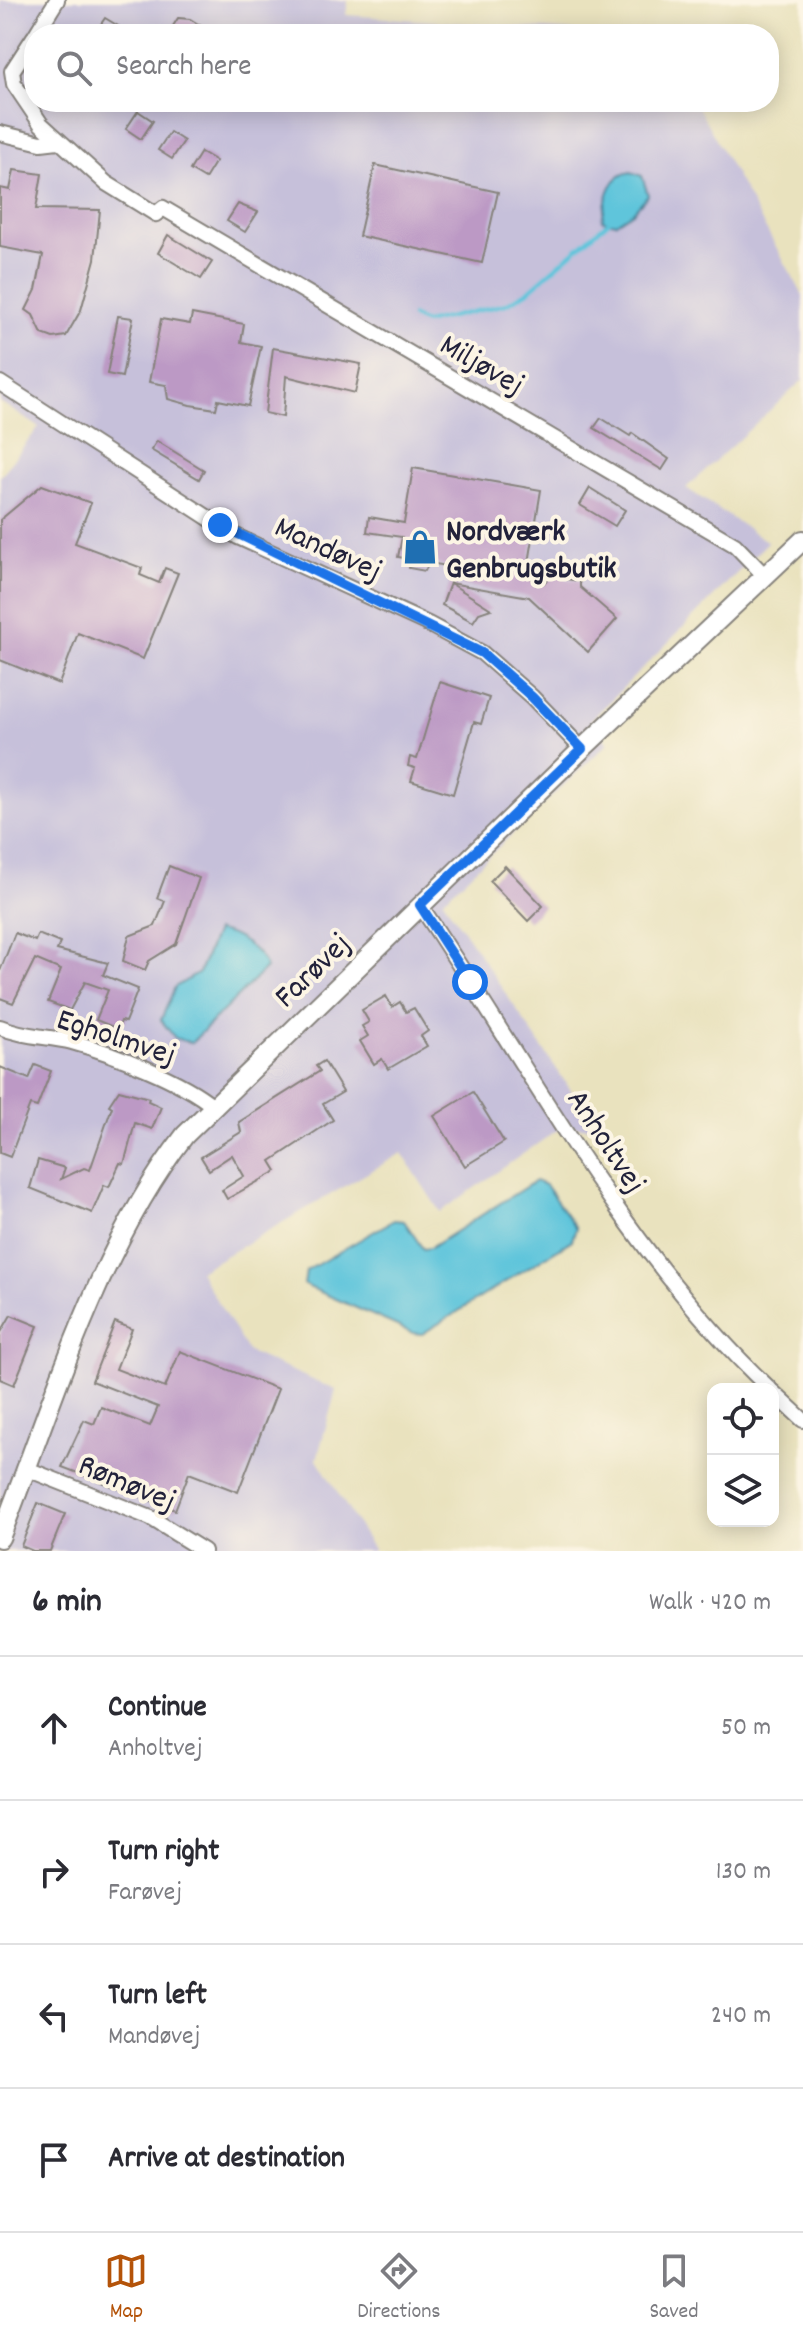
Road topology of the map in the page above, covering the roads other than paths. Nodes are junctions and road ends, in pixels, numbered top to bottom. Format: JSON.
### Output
{"nodes":[{"id":1,"x":57,"y":0,"type":"edge"},
{"id":2,"x":42,"y":24,"type":"edge"},
{"id":3,"x":24,"y":52,"type":"edge"},
{"id":4,"x":24,"y":99,"type":"edge"},
{"id":5,"x":33,"y":112,"type":"edge"},
{"id":6,"x":0,"y":133,"type":"edge"},
{"id":7,"x":58,"y":141,"type":"junction"},
{"id":8,"x":0,"y":383,"type":"edge"},
{"id":9,"x":803,"y":540,"type":"edge"},
{"id":10,"x":765,"y":576,"type":"junction"},
{"id":11,"x":582,"y":749,"type":"junction"},
{"id":12,"x":420,"y":905,"type":"junction"},
{"id":13,"x":0,"y":1027,"type":"edge"},
{"id":14,"x":213,"y":1106,"type":"junction"},
{"id":15,"x":763,"y":1383,"type":"edge"},
{"id":16,"x":779,"y":1398,"type":"edge"},
{"id":17,"x":803,"y":1420,"type":"edge"},
{"id":18,"x":27,"y":1469,"type":"junction"},
{"id":19,"x":0,"y":1538,"type":"edge"},
{"id":20,"x":204,"y":1551,"type":"edge"}],
"edges":[{"from":1,"to":2,"type":"street"},
{"from":3,"to":4,"type":"street"},
{"from":5,"to":7,"type":"street"},
{"from":6,"to":7,"type":"street"},
{"from":7,"to":10,"type":"street","name":"Miljøvej"},
{"from":8,"to":11,"type":"street","name":"Mandøvej"},
{"from":9,"to":10,"type":"street","name":"Farøvej"},
{"from":10,"to":11,"type":"street","name":"Farøvej"},
{"from":11,"to":12,"type":"street","name":"Farøvej"},
{"from":12,"to":14,"type":"street","name":"Farøvej"},
{"from":12,"to":15,"type":"street","name":"Anholtvej"},
{"from":13,"to":14,"type":"street","name":"Egholmvej"},
{"from":14,"to":18,"type":"street","name":"Farøvej"},
{"from":16,"to":17,"type":"street","name":"Anholtvej"},
{"from":18,"to":19,"type":"street","name":"Farøvej"},
{"from":18,"to":20,"type":"street","name":"Rømøvej"}]}
